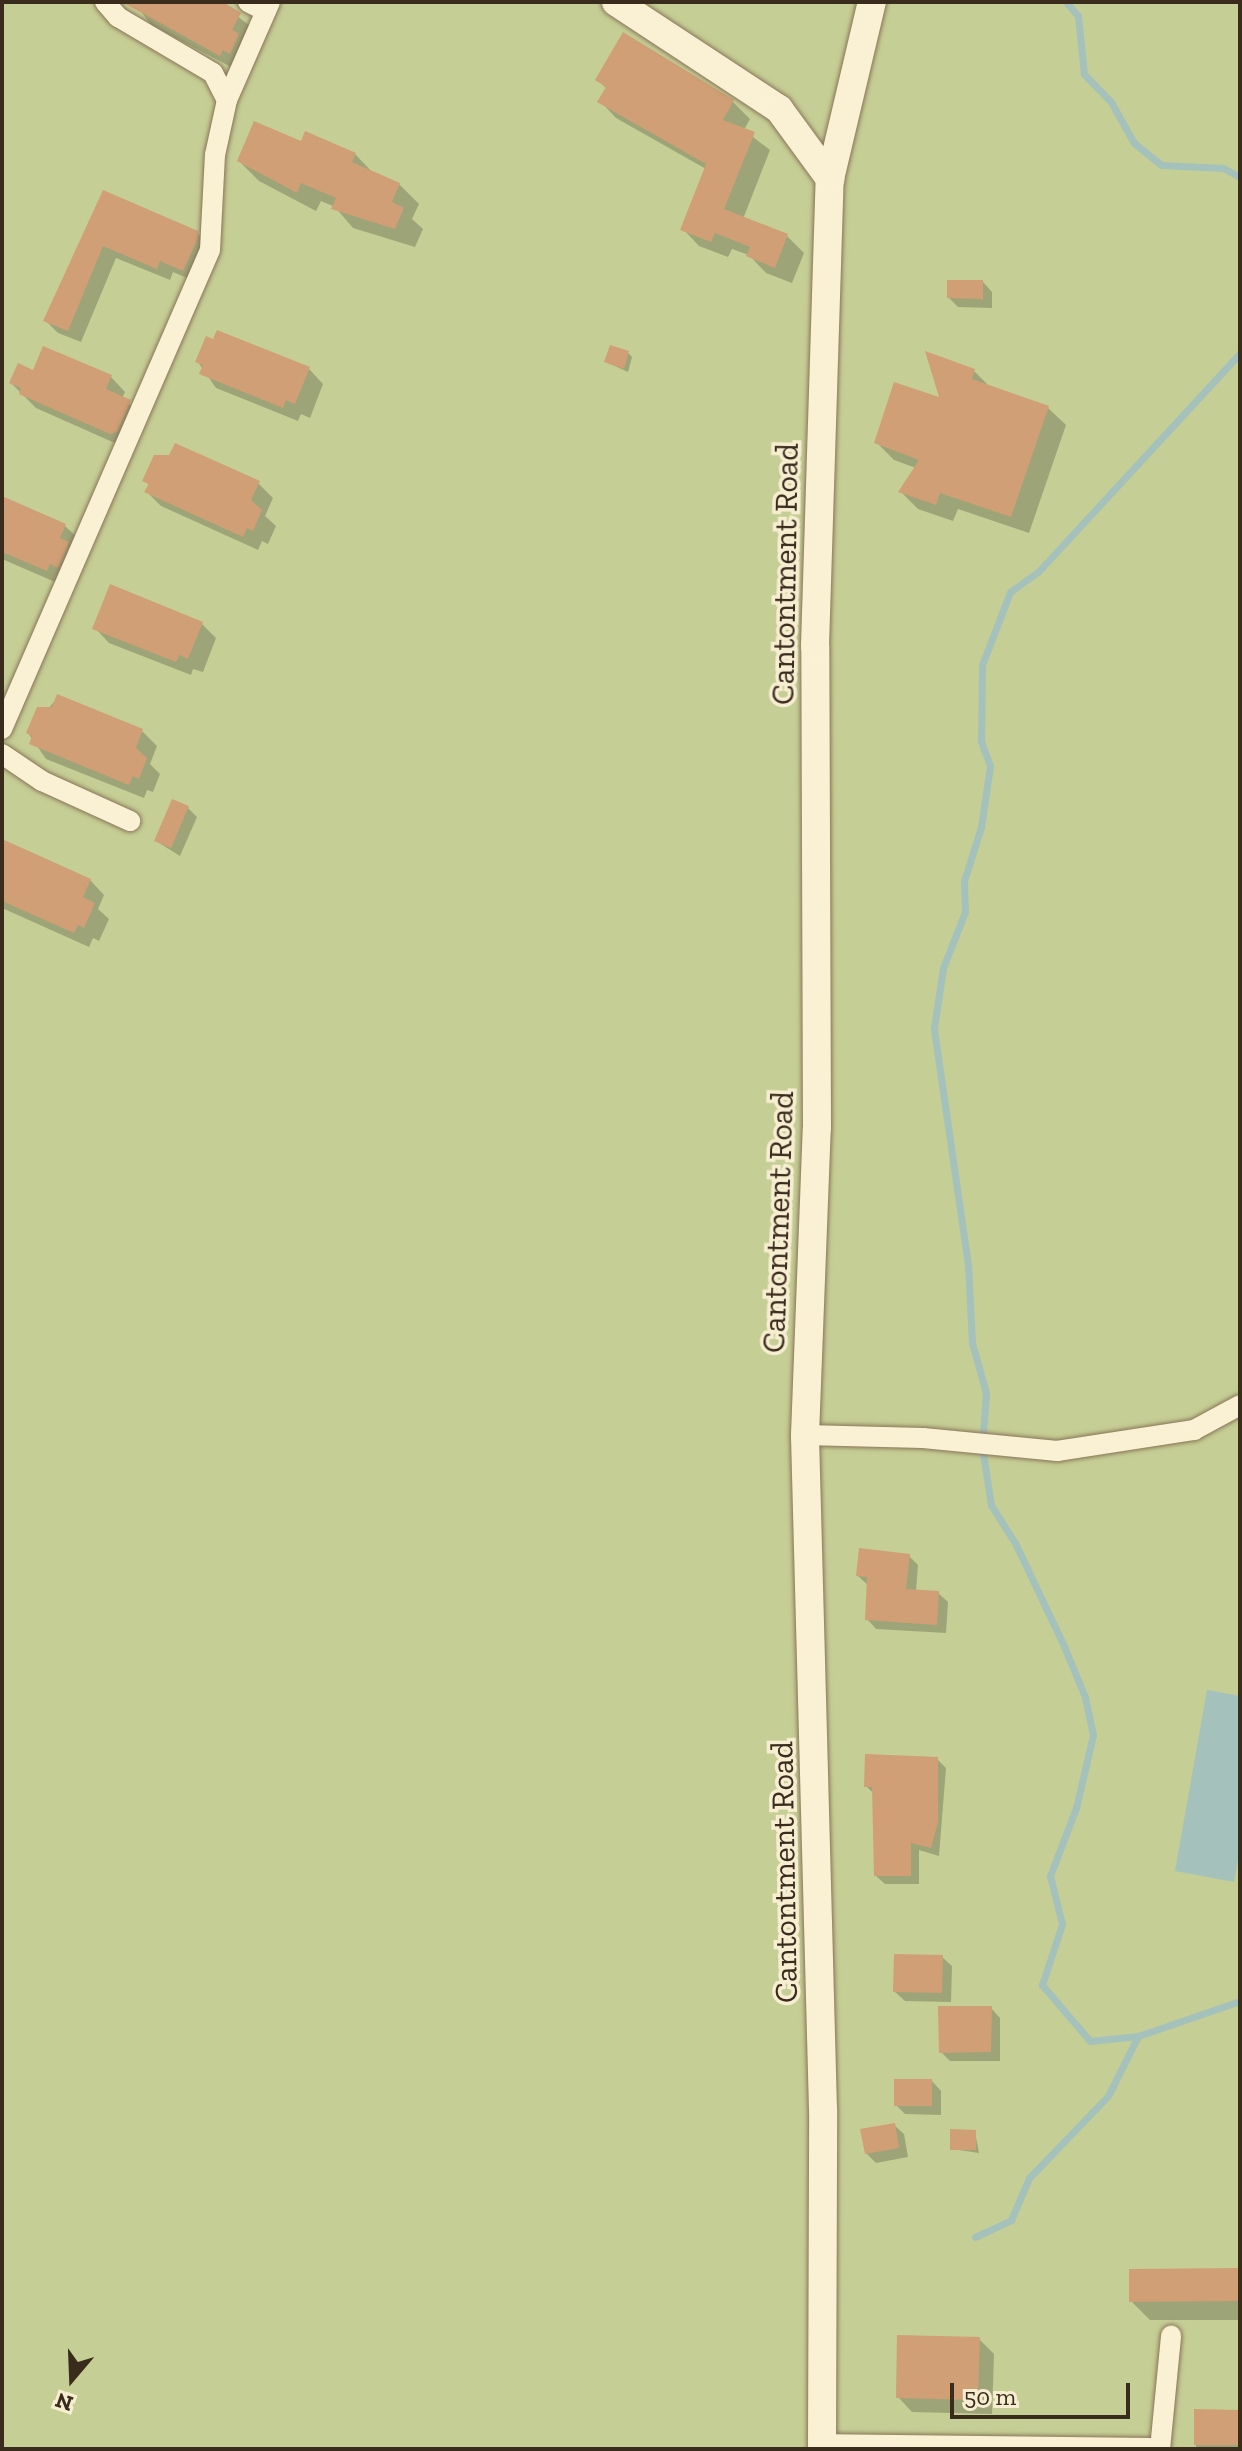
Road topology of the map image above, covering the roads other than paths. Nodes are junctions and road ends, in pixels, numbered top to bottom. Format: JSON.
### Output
{"nodes":[{"id":1,"x":105,"y":2,"type":"edge"},
{"id":2,"x":616,"y":2,"type":"edge"},
{"id":3,"x":872,"y":2,"type":"edge"},
{"id":4,"x":261,"y":5,"type":"edge"},
{"id":5,"x":227,"y":100,"type":"junction"},
{"id":6,"x":830,"y":179,"type":"junction"},
{"id":7,"x":2,"y":729,"type":"edge"},
{"id":8,"x":2,"y":754,"type":"edge"},
{"id":9,"x":130,"y":821,"type":"dead end"},
{"id":10,"x":1240,"y":1405,"type":"edge"},
{"id":11,"x":805,"y":1435,"type":"junction"},
{"id":12,"x":1171,"y":2336,"type":"dead end"},
{"id":13,"x":822,"y":2447,"type":"edge"},
{"id":14,"x":1160,"y":2449,"type":"edge"}],
"edges":[{"from":1,"to":5,"type":"street"},
{"from":2,"to":6,"type":"street"},
{"from":3,"to":6,"type":"street","name":"Cantontment Road"},
{"from":4,"to":5,"type":"street"},
{"from":5,"to":7,"type":"street"},
{"from":6,"to":11,"type":"street","name":"Cantontment Road"},
{"from":8,"to":9,"type":"street"},
{"from":10,"to":11,"type":"street"},
{"from":11,"to":13,"type":"street","name":"Cantontment Road"},
{"from":12,"to":14,"type":"street"},
{"from":13,"to":14,"type":"street"}]}
